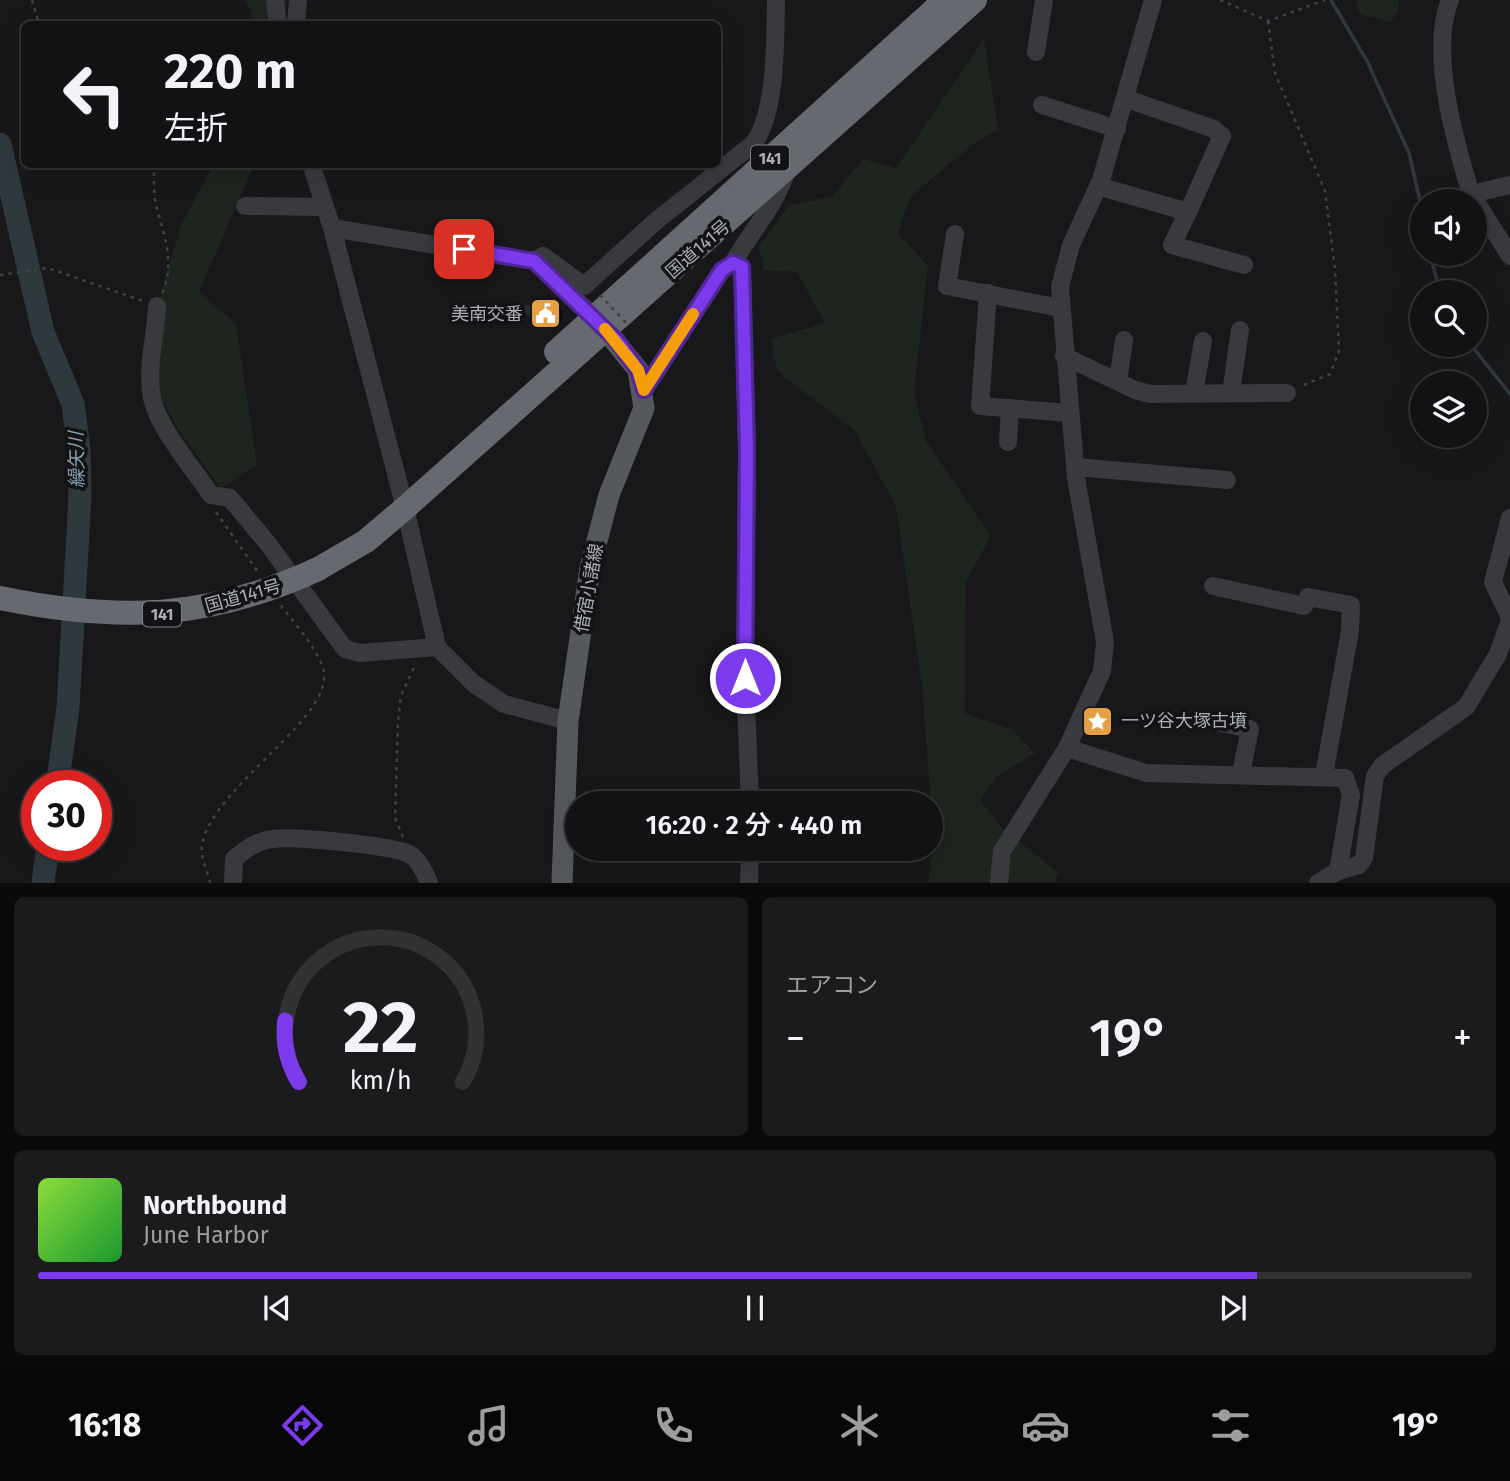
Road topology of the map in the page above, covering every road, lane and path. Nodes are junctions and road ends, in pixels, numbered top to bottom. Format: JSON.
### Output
{"nodes":[{"id":1,"x":32,"y":0,"type":"edge"},
{"id":2,"x":275,"y":0,"type":"edge"},
{"id":3,"x":298,"y":0,"type":"edge"},
{"id":4,"x":776,"y":0,"type":"edge"},
{"id":5,"x":945,"y":0,"type":"edge"},
{"id":6,"x":975,"y":0,"type":"edge"},
{"id":7,"x":1044,"y":0,"type":"edge"},
{"id":8,"x":1153,"y":0,"type":"edge"},
{"id":9,"x":1220,"y":0,"type":"edge"},
{"id":10,"x":1325,"y":0,"type":"edge"},
{"id":11,"x":1450,"y":0,"type":"edge"},
{"id":12,"x":38,"y":21,"type":"edge"},
{"id":13,"x":278,"y":21,"type":"edge"},
{"id":14,"x":296,"y":21,"type":"edge"},
{"id":15,"x":1268,"y":21,"type":"junction"},
{"id":16,"x":1036,"y":52,"type":"dead end"},
{"id":17,"x":1127,"y":99,"type":"junction"},
{"id":18,"x":1042,"y":105,"type":"dead end"},
{"id":19,"x":1117,"y":129,"type":"junction"},
{"id":20,"x":153,"y":168,"type":"edge"},
{"id":21,"x":312,"y":168,"type":"edge"},
{"id":22,"x":787,"y":169,"type":"junction"},
{"id":23,"x":1510,"y":185,"type":"edge"},
{"id":24,"x":1098,"y":186,"type":"junction"},
{"id":25,"x":1470,"y":189,"type":"edge"},
{"id":26,"x":1487,"y":190,"type":"edge"},
{"id":27,"x":245,"y":206,"type":"dead end"},
{"id":28,"x":325,"y":207,"type":"junction"},
{"id":29,"x":1188,"y":212,"type":"junction"},
{"id":30,"x":1487,"y":219,"type":"edge"},
{"id":31,"x":332,"y":228,"type":"junction"},
{"id":32,"x":955,"y":234,"type":"dead end"},
{"id":33,"x":1510,"y":256,"type":"edge"},
{"id":34,"x":534,"y":261,"type":"junction"},
{"id":35,"x":733,"y":263,"type":"junction"},
{"id":36,"x":1244,"y":265,"type":"dead end"},
{"id":37,"x":0,"y":275,"type":"edge"},
{"id":38,"x":988,"y":293,"type":"junction"},
{"id":39,"x":158,"y":306,"type":"junction"},
{"id":40,"x":1060,"y":308,"type":"junction"},
{"id":41,"x":607,"y":316,"type":"junction"},
{"id":42,"x":1240,"y":330,"type":"dead end"},
{"id":43,"x":1124,"y":340,"type":"dead end"},
{"id":44,"x":1203,"y":341,"type":"dead end"},
{"id":45,"x":1064,"y":356,"type":"junction"},
{"id":46,"x":1118,"y":381,"type":"junction"},
{"id":47,"x":644,"y":390,"type":"junction"},
{"id":48,"x":1194,"y":393,"type":"junction"},
{"id":49,"x":1231,"y":393,"type":"junction"},
{"id":50,"x":1287,"y":393,"type":"joint"},
{"id":51,"x":1010,"y":408,"type":"junction"},
{"id":52,"x":1069,"y":413,"type":"junction"},
{"id":53,"x":1008,"y":442,"type":"dead end"},
{"id":54,"x":1076,"y":467,"type":"junction"},
{"id":55,"x":1227,"y":480,"type":"dead end"},
{"id":56,"x":211,"y":495,"type":"junction"},
{"id":57,"x":412,"y":502,"type":"junction"},
{"id":58,"x":1510,"y":518,"type":"edge"},
{"id":59,"x":261,"y":577,"type":"dead end"},
{"id":60,"x":1213,"y":586,"type":"dead end"},
{"id":61,"x":0,"y":598,"type":"edge"},
{"id":62,"x":277,"y":599,"type":"dead end"},
{"id":63,"x":1510,"y":619,"type":"edge"},
{"id":64,"x":430,"y":648,"type":"junction"},
{"id":65,"x":568,"y":720,"type":"junction"},
{"id":66,"x":1207,"y":720,"type":"dead end"},
{"id":67,"x":1067,"y":748,"type":"junction"},
{"id":68,"x":1241,"y":773,"type":"junction"},
{"id":69,"x":1324,"y":775,"type":"junction"},
{"id":70,"x":750,"y":791,"type":"edge"},
{"id":71,"x":409,"y":853,"type":"junction"},
{"id":72,"x":750,"y":861,"type":"edge"},
{"id":73,"x":1338,"y":871,"type":"junction"},
{"id":74,"x":210,"y":883,"type":"edge"},
{"id":75,"x":233,"y":883,"type":"edge"},
{"id":76,"x":429,"y":883,"type":"edge"},
{"id":77,"x":562,"y":883,"type":"edge"},
{"id":78,"x":749,"y":883,"type":"edge"},
{"id":79,"x":999,"y":883,"type":"edge"},
{"id":80,"x":1318,"y":883,"type":"edge"}],
"edges":[{"from":1,"to":12,"type":"path"},
{"from":2,"to":13,"type":"street"},
{"from":3,"to":14,"type":"street"},
{"from":4,"to":34,"type":"street"},
{"from":5,"to":41,"type":"highway","name":"国道141号","number":"141"},
{"from":6,"to":22,"type":"highway","name":"国道141号","number":"141"},
{"from":7,"to":16,"type":"street"},
{"from":8,"to":17,"type":"street"},
{"from":9,"to":15,"type":"path"},
{"from":10,"to":15,"type":"path"},
{"from":11,"to":25,"type":"street"},
{"from":15,"to":50,"type":"path"},
{"from":17,"to":19,"type":"street"},
{"from":17,"to":29,"type":"street"},
{"from":18,"to":19,"type":"street"},
{"from":19,"to":24,"type":"street"},
{"from":20,"to":39,"type":"path"},
{"from":21,"to":28,"type":"street"},
{"from":22,"to":35,"type":"street"},
{"from":22,"to":41,"type":"highway","name":"国道141号","number":"141"},
{"from":23,"to":26,"type":"street"},
{"from":24,"to":29,"type":"street"},
{"from":24,"to":40,"type":"street"},
{"from":27,"to":28,"type":"street"},
{"from":28,"to":31,"type":"street"},
{"from":29,"to":36,"type":"street"},
{"from":30,"to":33,"type":"street"},
{"from":31,"to":34,"type":"street"},
{"from":31,"to":57,"type":"street"},
{"from":32,"to":38,"type":"street"},
{"from":34,"to":41,"type":"street"},
{"from":35,"to":47,"type":"street"},
{"from":35,"to":70,"type":"street"},
{"from":37,"to":39,"type":"path"},
{"from":38,"to":40,"type":"street"},
{"from":38,"to":51,"type":"street"},
{"from":39,"to":56,"type":"street"},
{"from":40,"to":45,"type":"street"},
{"from":41,"to":47,"type":"main road"},
{"from":41,"to":57,"type":"highway","name":"国道141号","number":"141"},
{"from":42,"to":49,"type":"street"},
{"from":43,"to":46,"type":"street"},
{"from":44,"to":48,"type":"street"},
{"from":45,"to":46,"type":"street"},
{"from":45,"to":52,"type":"street"},
{"from":46,"to":48,"type":"street"},
{"from":47,"to":65,"type":"main road","name":"借宿小諸線"},
{"from":48,"to":49,"type":"street"},
{"from":49,"to":50,"type":"street"},
{"from":51,"to":52,"type":"street"},
{"from":51,"to":53,"type":"street"},
{"from":52,"to":54,"type":"street"},
{"from":54,"to":55,"type":"street"},
{"from":54,"to":67,"type":"street"},
{"from":56,"to":59,"type":"path"},
{"from":56,"to":64,"type":"street"},
{"from":57,"to":61,"type":"highway","name":"国道141号","number":"141","bridge":true},
{"from":57,"to":64,"type":"street"},
{"from":58,"to":63,"type":"street"},
{"from":60,"to":69,"type":"street"},
{"from":62,"to":74,"type":"path"},
{"from":63,"to":73,"type":"street"},
{"from":64,"to":65,"type":"street"},
{"from":64,"to":71,"type":"path"},
{"from":65,"to":77,"type":"main road","name":"借宿小諸線"},
{"from":66,"to":68,"type":"street"},
{"from":67,"to":68,"type":"street"},
{"from":67,"to":79,"type":"street"},
{"from":68,"to":69,"type":"street"},
{"from":69,"to":73,"type":"street"},
{"from":71,"to":75,"type":"street"},
{"from":71,"to":76,"type":"street"},
{"from":72,"to":78,"type":"street"},
{"from":73,"to":80,"type":"street"}]}
